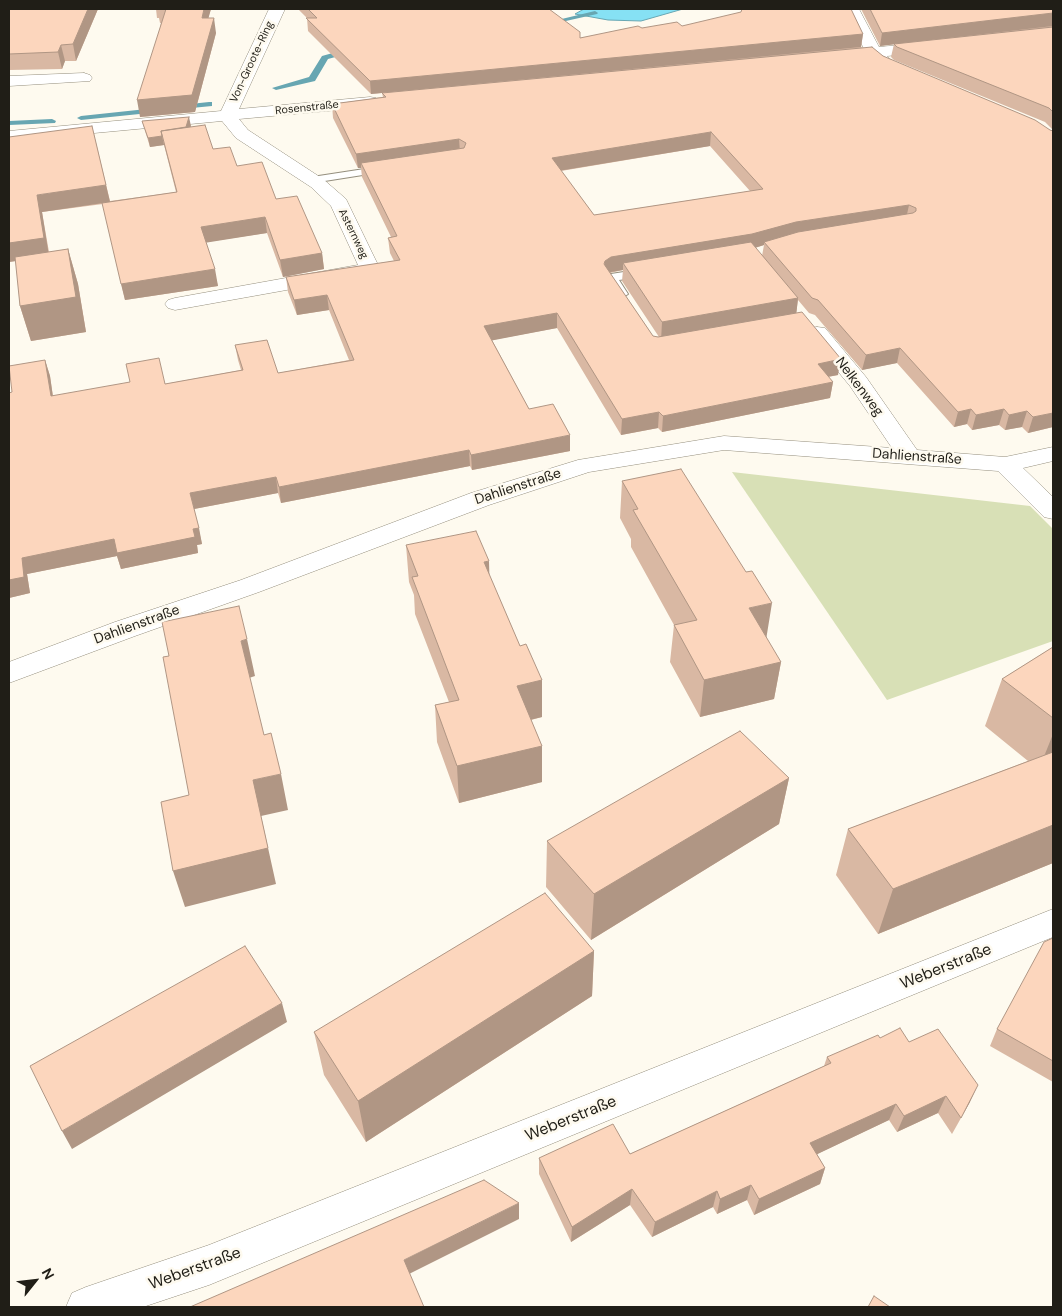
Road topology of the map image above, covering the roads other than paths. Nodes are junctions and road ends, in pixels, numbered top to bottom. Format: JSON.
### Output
{"nodes":[{"id":1,"x":277,"y":9,"type":"edge"},
{"id":2,"x":852,"y":9,"type":"edge"},
{"id":3,"x":949,"y":44,"type":"edge"},
{"id":4,"x":874,"y":53,"type":"junction"},
{"id":5,"x":825,"y":57,"type":"edge"},
{"id":6,"x":905,"y":72,"type":"edge"},
{"id":7,"x":84,"y":78,"type":"dead end"},
{"id":8,"x":9,"y":81,"type":"edge"},
{"id":9,"x":384,"y":100,"type":"edge"},
{"id":10,"x":227,"y":116,"type":"junction"},
{"id":11,"x":9,"y":136,"type":"edge"},
{"id":12,"x":395,"y":167,"type":"edge"},
{"id":13,"x":312,"y":180,"type":"junction"},
{"id":14,"x":658,"y":270,"type":"edge"},
{"id":15,"x":626,"y":301,"type":"edge"},
{"id":16,"x":175,"y":304,"type":"dead end"},
{"id":17,"x":807,"y":320,"type":"edge"},
{"id":18,"x":1053,"y":454,"type":"edge"},
{"id":19,"x":909,"y":456,"type":"junction"},
{"id":20,"x":1005,"y":464,"type":"junction"},
{"id":21,"x":1053,"y":511,"type":"edge"},
{"id":22,"x":9,"y":673,"type":"edge"},
{"id":23,"x":1053,"y":924,"type":"edge"},
{"id":24,"x":86,"y":1307,"type":"edge"}],
"edges":[{"from":1,"to":10,"type":"street","name":"Von-Groote-Ring"},
{"from":2,"to":4,"type":"street"},
{"from":3,"to":4,"type":"street"},
{"from":4,"to":5,"type":"street"},
{"from":4,"to":6,"type":"street"},
{"from":7,"to":8,"type":"street"},
{"from":9,"to":10,"type":"street","name":"Rosenstraße"},
{"from":10,"to":11,"type":"street","name":"Rosenstraße"},
{"from":10,"to":13,"type":"street","name":"Asternweg"},
{"from":12,"to":13,"type":"lane"},
{"from":13,"to":16,"type":"street","name":"Asternweg"},
{"from":14,"to":15,"type":"lane"},
{"from":17,"to":19,"type":"street","name":"Nelkenweg"},
{"from":18,"to":20,"type":"street","name":"Dahlienstraße"},
{"from":19,"to":20,"type":"street","name":"Dahlienstraße"},
{"from":19,"to":22,"type":"street","name":"Dahlienstraße"},
{"from":20,"to":21,"type":"street"},
{"from":23,"to":24,"type":"street","name":"Weberstraße"}]}
